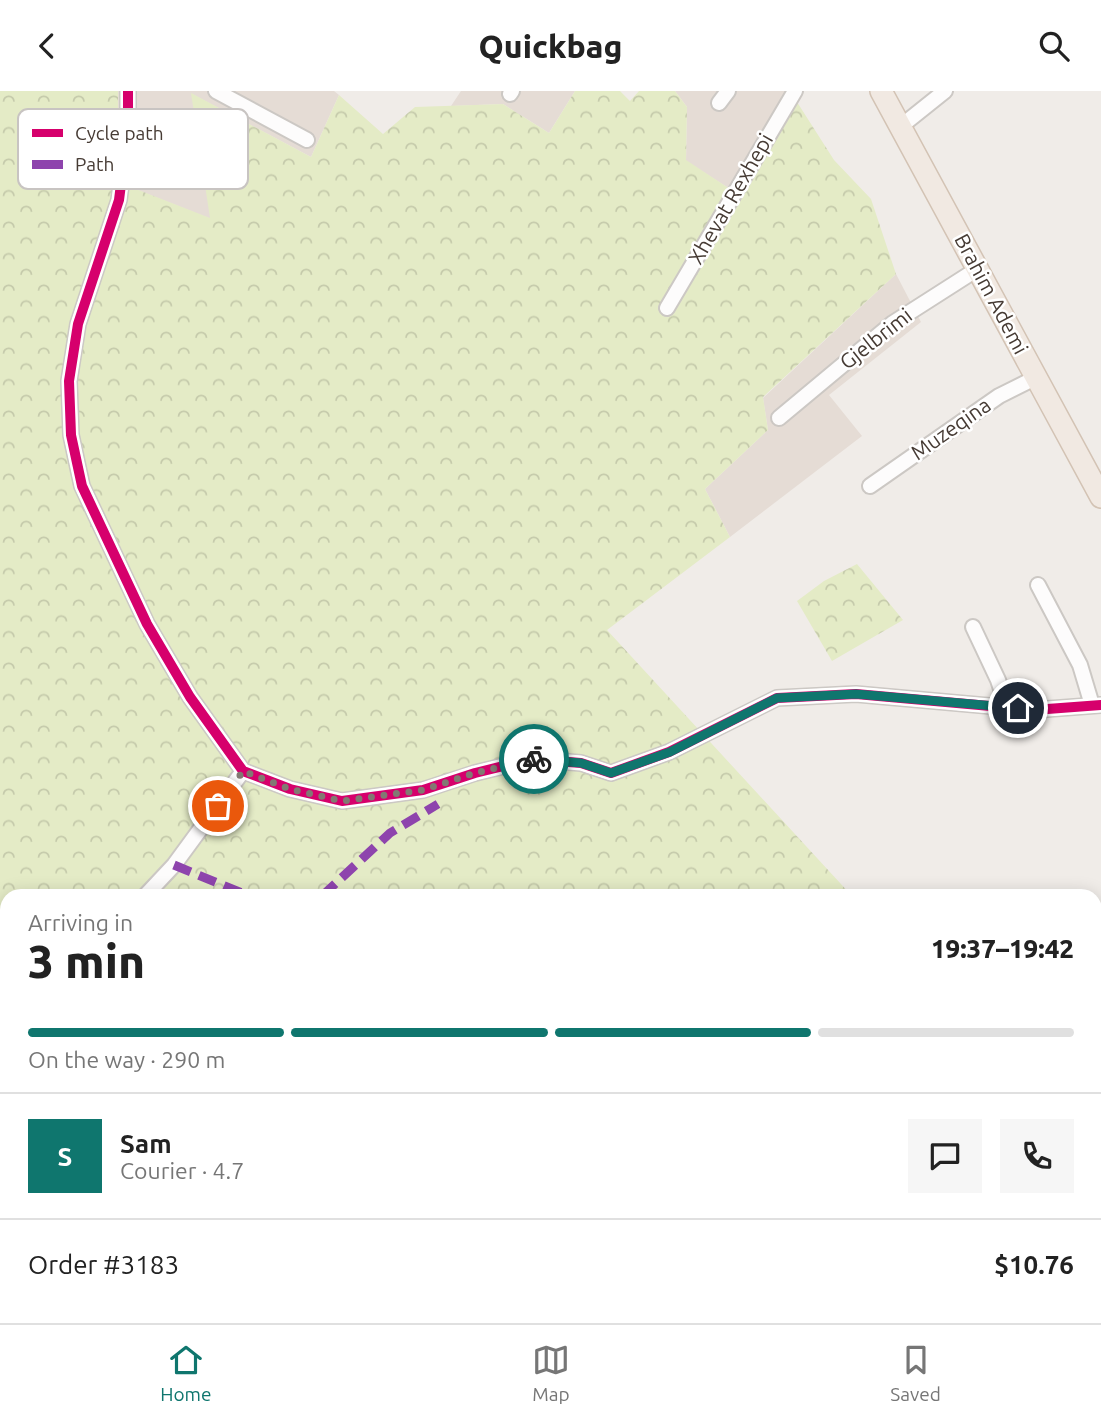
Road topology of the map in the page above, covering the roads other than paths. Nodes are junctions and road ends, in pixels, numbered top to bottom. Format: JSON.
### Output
{"nodes":[{"id":1,"x":128,"y":91,"type":"edge"},
{"id":2,"x":216,"y":91,"type":"edge"},
{"id":3,"x":728,"y":91,"type":"edge"},
{"id":4,"x":795,"y":91,"type":"edge"},
{"id":5,"x":881,"y":91,"type":"edge"},
{"id":6,"x":945,"y":91,"type":"edge"},
{"id":7,"x":719,"y":103,"type":"dead end"},
{"id":8,"x":128,"y":109,"type":"edge"},
{"id":9,"x":900,"y":127,"type":"junction"},
{"id":10,"x":307,"y":140,"type":"dead end"},
{"id":11,"x":120,"y":189,"type":"edge"},
{"id":12,"x":979,"y":268,"type":"junction"},
{"id":13,"x":667,"y":308,"type":"dead end"},
{"id":14,"x":1035,"y":378,"type":"junction"},
{"id":15,"x":779,"y":418,"type":"dead end"},
{"id":16,"x":870,"y":486,"type":"dead end"},
{"id":17,"x":1101,"y":498,"type":"edge"},
{"id":18,"x":1038,"y":585,"type":"dead end"},
{"id":19,"x":973,"y":628,"type":"dead end"},
{"id":20,"x":1096,"y":705,"type":"edge"},
{"id":21,"x":1007,"y":707,"type":"junction"},
{"id":22,"x":243,"y":771,"type":"junction"},
{"id":23,"x":152,"y":889,"type":"edge"}],
"edges":[{"from":1,"to":8,"type":"street"},
{"from":2,"to":10,"type":"street"},
{"from":3,"to":7,"type":"street"},
{"from":4,"to":13,"type":"street","name":"Xhevat Rexhepi"},
{"from":5,"to":9,"type":"main road","name":"Brahim Ademi"},
{"from":6,"to":9,"type":"street"},
{"from":9,"to":12,"type":"main road","name":"Brahim Ademi"},
{"from":11,"to":22,"type":"street"},
{"from":12,"to":14,"type":"main road","name":"Brahim Ademi"},
{"from":12,"to":15,"type":"street","name":"Gjelbrimi"},
{"from":14,"to":16,"type":"street","name":"Muzeqina"},
{"from":14,"to":17,"type":"main road","name":"Brahim Ademi"},
{"from":18,"to":20,"type":"street"},
{"from":19,"to":21,"type":"street"},
{"from":20,"to":21,"type":"street"},
{"from":21,"to":22,"type":"street"},
{"from":22,"to":23,"type":"street"}]}
